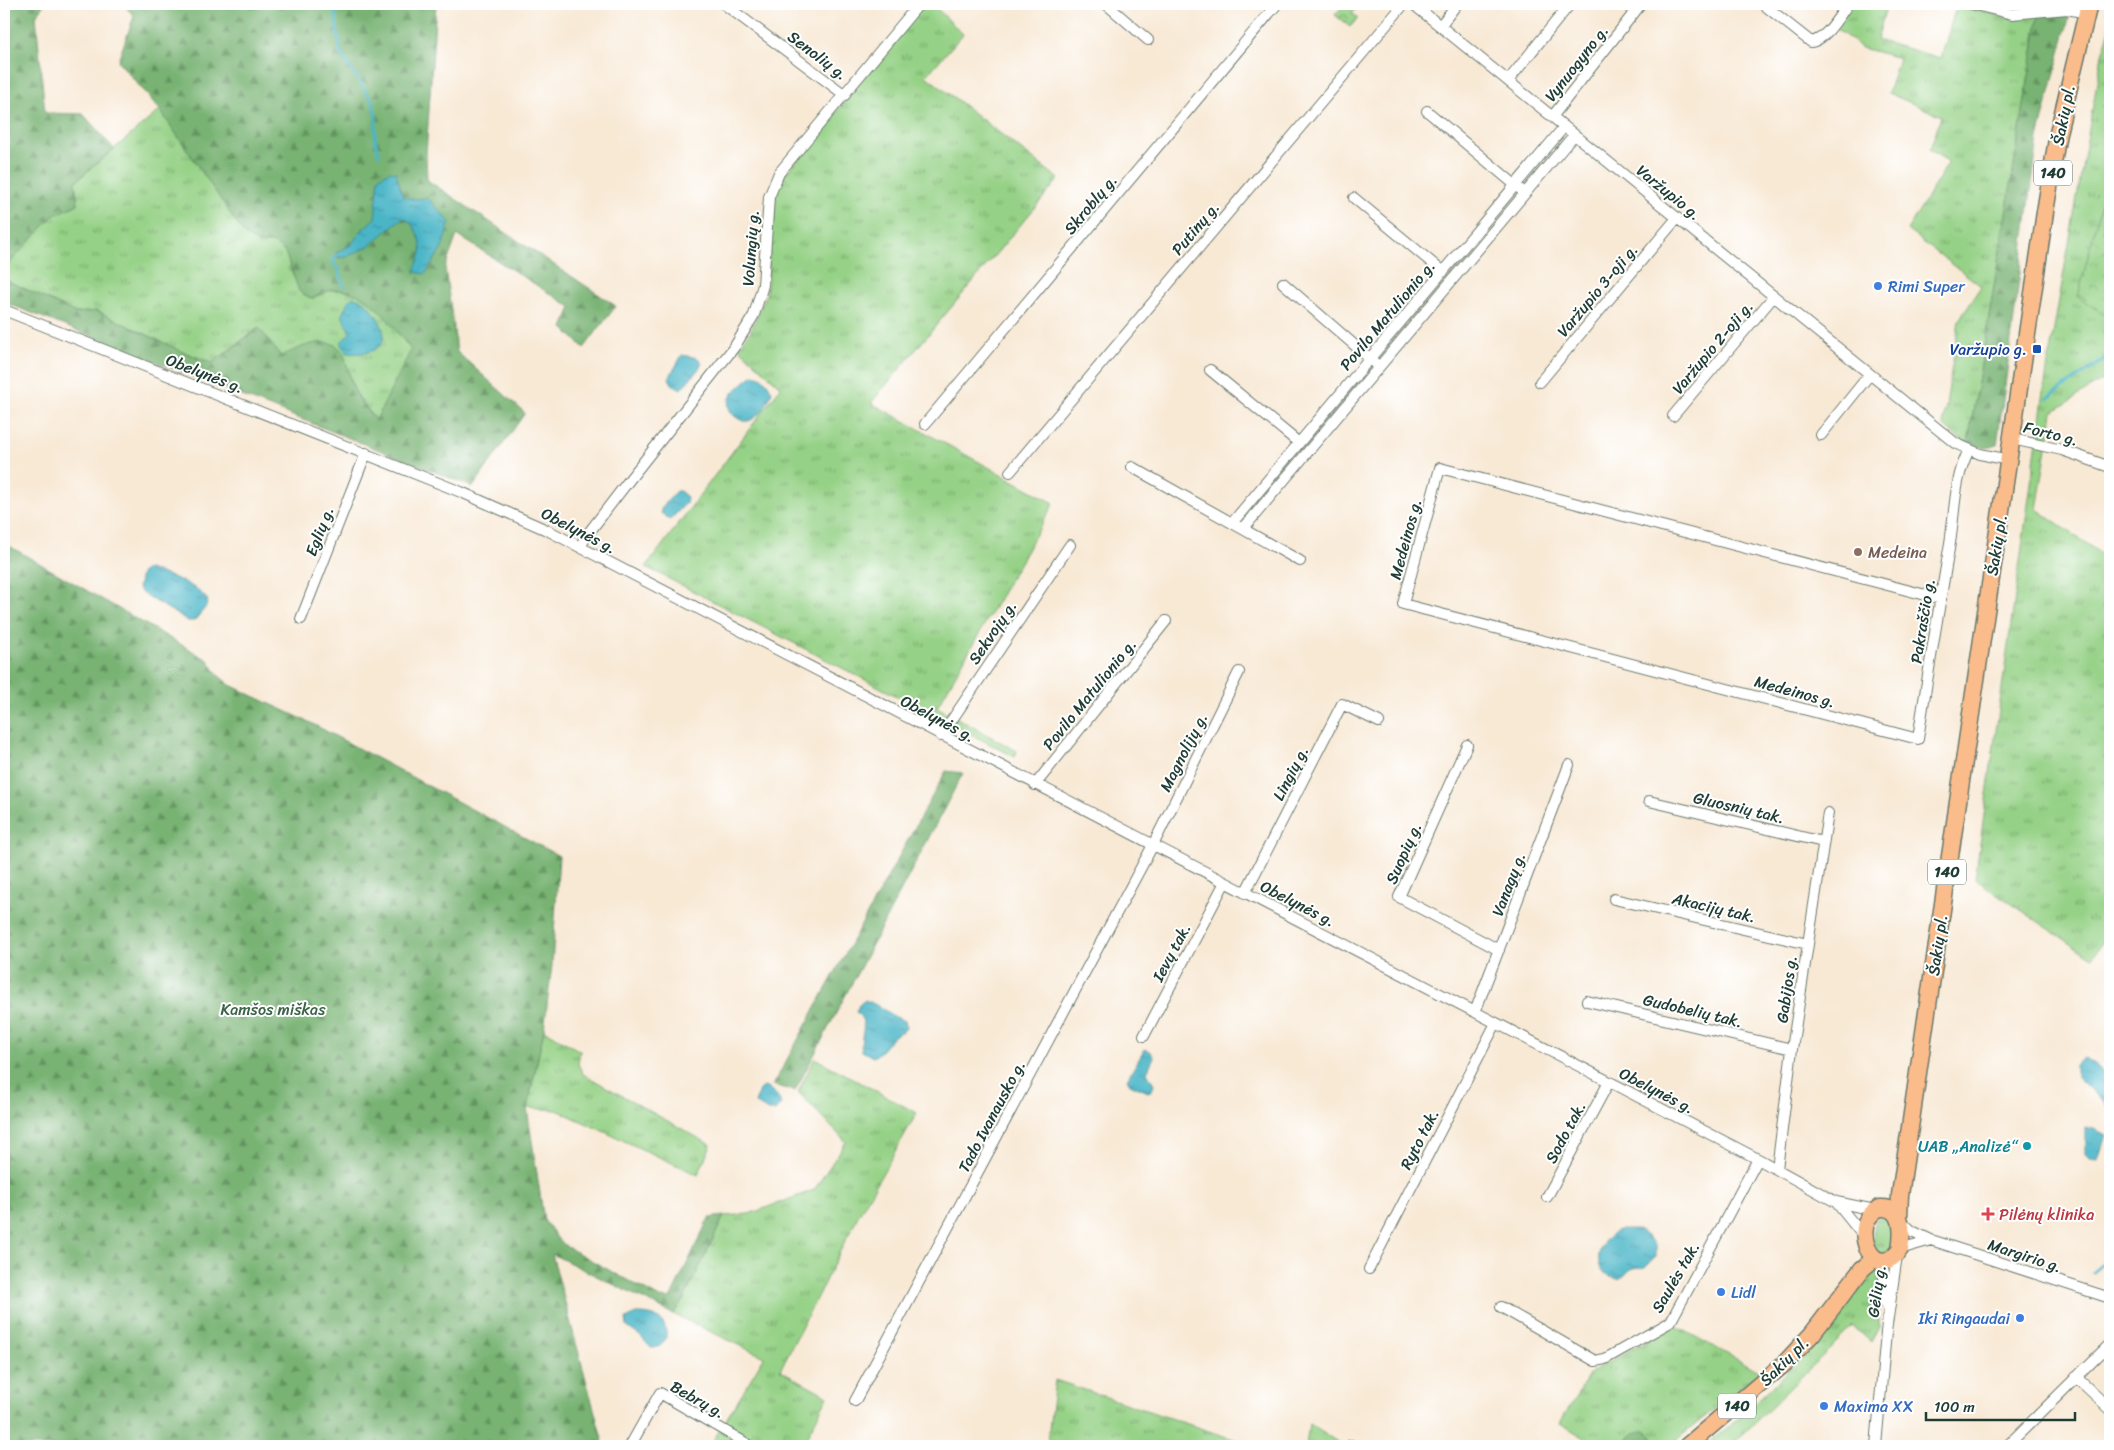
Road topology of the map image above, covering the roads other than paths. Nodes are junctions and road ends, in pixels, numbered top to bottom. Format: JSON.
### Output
{"nodes":[{"id":1,"x":724,"y":4,"type":"edge"},
{"id":2,"x":919,"y":4,"type":"edge"},
{"id":3,"x":1106,"y":4,"type":"edge"},
{"id":4,"x":1278,"y":4,"type":"edge"},
{"id":5,"x":1404,"y":4,"type":"edge"},
{"id":6,"x":1413,"y":4,"type":"edge"},
{"id":7,"x":1457,"y":4,"type":"edge"},
{"id":8,"x":1570,"y":4,"type":"edge"},
{"id":9,"x":1641,"y":4,"type":"edge"},
{"id":10,"x":1763,"y":4,"type":"edge"},
{"id":11,"x":1848,"y":4,"type":"edge"},
{"id":12,"x":1971,"y":4,"type":"edge"},
{"id":13,"x":2088,"y":8,"type":"edge"},
{"id":14,"x":1440,"y":26,"type":"junction"},
{"id":15,"x":1148,"y":40,"type":"dead end"},
{"id":16,"x":1508,"y":81,"type":"junction"},
{"id":17,"x":845,"y":95,"type":"junction"},
{"id":18,"x":1427,"y":111,"type":"dead end"},
{"id":19,"x":1552,"y":117,"type":"junction"},
{"id":20,"x":1564,"y":127,"type":"junction"},
{"id":21,"x":1574,"y":135,"type":"junction"},
{"id":22,"x":1515,"y":186,"type":"junction"},
{"id":23,"x":1525,"y":194,"type":"junction"},
{"id":24,"x":1354,"y":198,"type":"dead end"},
{"id":25,"x":1677,"y":218,"type":"junction"},
{"id":26,"x":1443,"y":272,"type":"junction"},
{"id":27,"x":1283,"y":283,"type":"dead end"},
{"id":28,"x":1774,"y":296,"type":"junction"},
{"id":29,"x":4,"y":310,"type":"edge"},
{"id":30,"x":1370,"y":358,"type":"junction"},
{"id":31,"x":1379,"y":367,"type":"junction"},
{"id":32,"x":1210,"y":370,"type":"dead end"},
{"id":33,"x":1870,"y":374,"type":"junction"},
{"id":34,"x":1540,"y":382,"type":"dead end"},
{"id":35,"x":1673,"y":416,"type":"dead end"},
{"id":36,"x":925,"y":424,"type":"dead end"},
{"id":37,"x":1821,"y":435,"type":"dead end"},
{"id":38,"x":2012,"y":439,"type":"junction"},
{"id":39,"x":1299,"y":443,"type":"junction"},
{"id":40,"x":1969,"y":450,"type":"junction"},
{"id":41,"x":366,"y":453,"type":"junction"},
{"id":42,"x":2009,"y":460,"type":"junction"},
{"id":43,"x":1132,"y":467,"type":"dead end"},
{"id":44,"x":2110,"y":467,"type":"edge"},
{"id":45,"x":1010,"y":472,"type":"dead end"},
{"id":46,"x":1232,"y":523,"type":"junction"},
{"id":47,"x":1243,"y":529,"type":"junction"},
{"id":48,"x":1070,"y":545,"type":"dead end"},
{"id":49,"x":580,"y":547,"type":"junction"},
{"id":50,"x":1300,"y":562,"type":"dead end"},
{"id":51,"x":1941,"y":598,"type":"junction"},
{"id":52,"x":301,"y":619,"type":"dead end"},
{"id":53,"x":1166,"y":621,"type":"dead end"},
{"id":54,"x":1239,"y":672,"type":"dead end"},
{"id":55,"x":1379,"y":722,"type":"dead end"},
{"id":56,"x":940,"y":736,"type":"junction"},
{"id":57,"x":1918,"y":739,"type":"joint"},
{"id":58,"x":1467,"y":745,"type":"dead end"},
{"id":59,"x":1569,"y":766,"type":"dead end"},
{"id":60,"x":1035,"y":784,"type":"junction"},
{"id":61,"x":1649,"y":801,"type":"dead end"},
{"id":62,"x":1828,"y":814,"type":"dead end"},
{"id":63,"x":1823,"y":842,"type":"junction"},
{"id":64,"x":1153,"y":845,"type":"junction"},
{"id":65,"x":1225,"y":882,"type":"junction"},
{"id":66,"x":1245,"y":893,"type":"junction"},
{"id":67,"x":1614,"y":899,"type":"dead end"},
{"id":68,"x":1808,"y":944,"type":"junction"},
{"id":69,"x":1499,"y":950,"type":"junction"},
{"id":70,"x":1587,"y":1001,"type":"dead end"},
{"id":71,"x":1475,"y":1012,"type":"junction"},
{"id":72,"x":1496,"y":1023,"type":"junction"},
{"id":73,"x":1144,"y":1036,"type":"dead end"},
{"id":74,"x":1792,"y":1049,"type":"junction"},
{"id":75,"x":1609,"y":1082,"type":"junction"},
{"id":76,"x":1916,"y":1088,"type":"junction"},
{"id":77,"x":1758,"y":1159,"type":"junction"},
{"id":78,"x":1777,"y":1169,"type":"junction"},
{"id":79,"x":1548,"y":1197,"type":"dead end"},
{"id":80,"x":1836,"y":1202,"type":"junction"},
{"id":81,"x":1877,"y":1209,"type":"junction"},
{"id":82,"x":1900,"y":1219,"type":"junction"},
{"id":83,"x":1931,"y":1240,"type":"junction"},
{"id":84,"x":1865,"y":1241,"type":"junction"},
{"id":85,"x":1898,"y":1252,"type":"junction"},
{"id":86,"x":1877,"y":1259,"type":"junction"},
{"id":87,"x":1369,"y":1269,"type":"dead end"},
{"id":88,"x":2110,"y":1298,"type":"edge"},
{"id":89,"x":1501,"y":1308,"type":"dead end"},
{"id":90,"x":1886,"y":1332,"type":"junction"},
{"id":91,"x":1812,"y":1334,"type":"junction"},
{"id":92,"x":2110,"y":1344,"type":"edge"},
{"id":93,"x":2076,"y":1377,"type":"junction"},
{"id":94,"x":855,"y":1401,"type":"dead end"},
{"id":95,"x":2110,"y":1409,"type":"edge"},
{"id":96,"x":749,"y":1445,"type":"dead end"},
{"id":97,"x":630,"y":1446,"type":"edge"},
{"id":98,"x":1687,"y":1446,"type":"edge"},
{"id":99,"x":1876,"y":1446,"type":"edge"},
{"id":100,"x":2007,"y":1446,"type":"edge"}],
"edges":[{"from":1,"to":17,"type":"street","name":"Senolių g."},
{"from":2,"to":17,"type":"street","name":"Volungių g."},
{"from":3,"to":15,"type":"street"},
{"from":4,"to":36,"type":"street","name":"Skroblų g."},
{"from":5,"to":45,"type":"street","name":"Putinų g."},
{"from":6,"to":14,"type":"street","name":"Varžupio g."},
{"from":7,"to":14,"type":"street"},
{"from":8,"to":16,"type":"street"},
{"from":9,"to":19,"type":"street","name":"Vynuogyno g."},
{"from":10,"to":11,"type":"street"},
{"from":12,"to":13,"type":"street"},
{"from":13,"to":38,"type":"main road","name":"Šakių pl.","number":"140"},
{"from":14,"to":16,"type":"street","name":"Varžupio g."},
{"from":16,"to":19,"type":"street","name":"Varžupio g."},
{"from":17,"to":49,"type":"street","name":"Volungių g."},
{"from":18,"to":22,"type":"street"},
{"from":19,"to":20,"type":"street","name":"Varžupio g."},
{"from":20,"to":21,"type":"street","name":"Varžupio g."},
{"from":20,"to":22,"type":"street","name":"Povilo Matulionio g."},
{"from":21,"to":23,"type":"street","name":"Povilo Matulionio g."},
{"from":21,"to":25,"type":"street","name":"Varžupio g."},
{"from":22,"to":23,"type":"street"},
{"from":22,"to":26,"type":"street","name":"Povilo Matulionio g."},
{"from":23,"to":31,"type":"street","name":"Povilo Matulionio g."},
{"from":24,"to":26,"type":"street"},
{"from":25,"to":28,"type":"street","name":"Varžupio g."},
{"from":25,"to":34,"type":"street","name":"Varžupio 3-oji g."},
{"from":26,"to":30,"type":"street","name":"Povilo Matulionio g."},
{"from":27,"to":30,"type":"street"},
{"from":28,"to":33,"type":"street","name":"Varžupio g."},
{"from":28,"to":35,"type":"street","name":"Varžupio 2-oji g."},
{"from":29,"to":41,"type":"street","name":"Obelynės g."},
{"from":30,"to":31,"type":"street"},
{"from":30,"to":39,"type":"street","name":"Povilo Matulionio g."},
{"from":31,"to":47,"type":"street","name":"Povilo Matulionio g."},
{"from":32,"to":39,"type":"street"},
{"from":33,"to":37,"type":"street"},
{"from":33,"to":40,"type":"street","name":"Varžupio g."},
{"from":38,"to":42,"type":"main road","name":"Šakių pl.","number":"140"},
{"from":38,"to":44,"type":"street","name":"Forto g."},
{"from":39,"to":46,"type":"street","name":"Povilo Matulionio g."},
{"from":40,"to":42,"type":"street","name":"Varžupio g."},
{"from":40,"to":51,"type":"street","name":"Pakraščio g."},
{"from":41,"to":49,"type":"street","name":"Obelynės g."},
{"from":41,"to":52,"type":"street","name":"Eglių g."},
{"from":42,"to":76,"type":"main road","name":"Šakių pl.","number":"140"},
{"from":43,"to":46,"type":"street"},
{"from":46,"to":47,"type":"street"},
{"from":47,"to":50,"type":"street"},
{"from":48,"to":56,"type":"street","name":"Sekvojų g."},
{"from":49,"to":56,"type":"street","name":"Obelynės g."},
{"from":51,"to":57,"type":"street","name":"Pakraščio g."},
{"from":51,"to":57,"type":"street","name":"Medeinos g."},
{"from":53,"to":60,"type":"street","name":"Povilo Matulionio g."},
{"from":54,"to":64,"type":"street","name":"Magnolijų g."},
{"from":55,"to":66,"type":"street","name":"Lingių g."},
{"from":56,"to":60,"type":"street","name":"Obelynės g."},
{"from":58,"to":69,"type":"street","name":"Suopių g."},
{"from":59,"to":69,"type":"street","name":"Vanagų g."},
{"from":60,"to":64,"type":"street","name":"Obelynės g."},
{"from":61,"to":63,"type":"street","name":"Gluosnių tak."},
{"from":62,"to":63,"type":"street","name":"Gabijos g."},
{"from":63,"to":68,"type":"street","name":"Gabijos g."},
{"from":64,"to":65,"type":"street","name":"Obelynės g."},
{"from":64,"to":94,"type":"street","name":"Tado Ivanausko g."},
{"from":65,"to":66,"type":"street","name":"Obelynės g."},
{"from":65,"to":73,"type":"street","name":"Ievų tak."},
{"from":66,"to":71,"type":"street","name":"Obelynės g."},
{"from":67,"to":68,"type":"street","name":"Akacijų tak."},
{"from":68,"to":74,"type":"street","name":"Gabijos g."},
{"from":69,"to":71,"type":"street","name":"Vanagų g."},
{"from":70,"to":74,"type":"street","name":"Gudobelių tak."},
{"from":71,"to":72,"type":"street","name":"Obelynės g."},
{"from":72,"to":75,"type":"street","name":"Obelynės g."},
{"from":72,"to":87,"type":"street","name":"Ryto tak."},
{"from":74,"to":78,"type":"street","name":"Gabijos g."},
{"from":75,"to":77,"type":"street","name":"Obelynės g."},
{"from":75,"to":79,"type":"street","name":"Sodo tak."},
{"from":76,"to":81,"type":"main road","name":"Šakių pl.","number":"140"},
{"from":76,"to":82,"type":"main road","name":"Šakių pl.","number":"140"},
{"from":77,"to":78,"type":"street","name":"Obelynės g."},
{"from":77,"to":89,"type":"street","name":"Saulės tak."},
{"from":78,"to":80,"type":"street","name":"Obelynės g."},
{"from":80,"to":81,"type":"street","name":"Obelynės g."},
{"from":80,"to":84,"type":"street","name":"Obelynės g."},
{"from":81,"to":82,"type":"main road"},
{"from":81,"to":84,"type":"main road","number":"140"},
{"from":82,"to":83,"type":"street","name":"Margirio g."},
{"from":82,"to":85,"type":"main road","number":"140"},
{"from":83,"to":85,"type":"street"},
{"from":83,"to":88,"type":"street","name":"Margirio g."},
{"from":84,"to":86,"type":"main road"},
{"from":84,"to":91,"type":"main road","name":"Šakių pl.","number":"140"},
{"from":85,"to":86,"type":"main road","number":"140"},
{"from":85,"to":90,"type":"street","name":"Gėlių g."},
{"from":86,"to":90,"type":"street","name":"Gėlių g."},
{"from":86,"to":91,"type":"main road","name":"Šakių pl.","number":"140"},
{"from":90,"to":99,"type":"street","name":"Gėlių g."},
{"from":91,"to":98,"type":"main road","name":"Šakių pl.","number":"140"},
{"from":92,"to":93,"type":"street"},
{"from":93,"to":95,"type":"street"},
{"from":93,"to":100,"type":"street"},
{"from":96,"to":97,"type":"street","name":"Bebrų g."}]}
